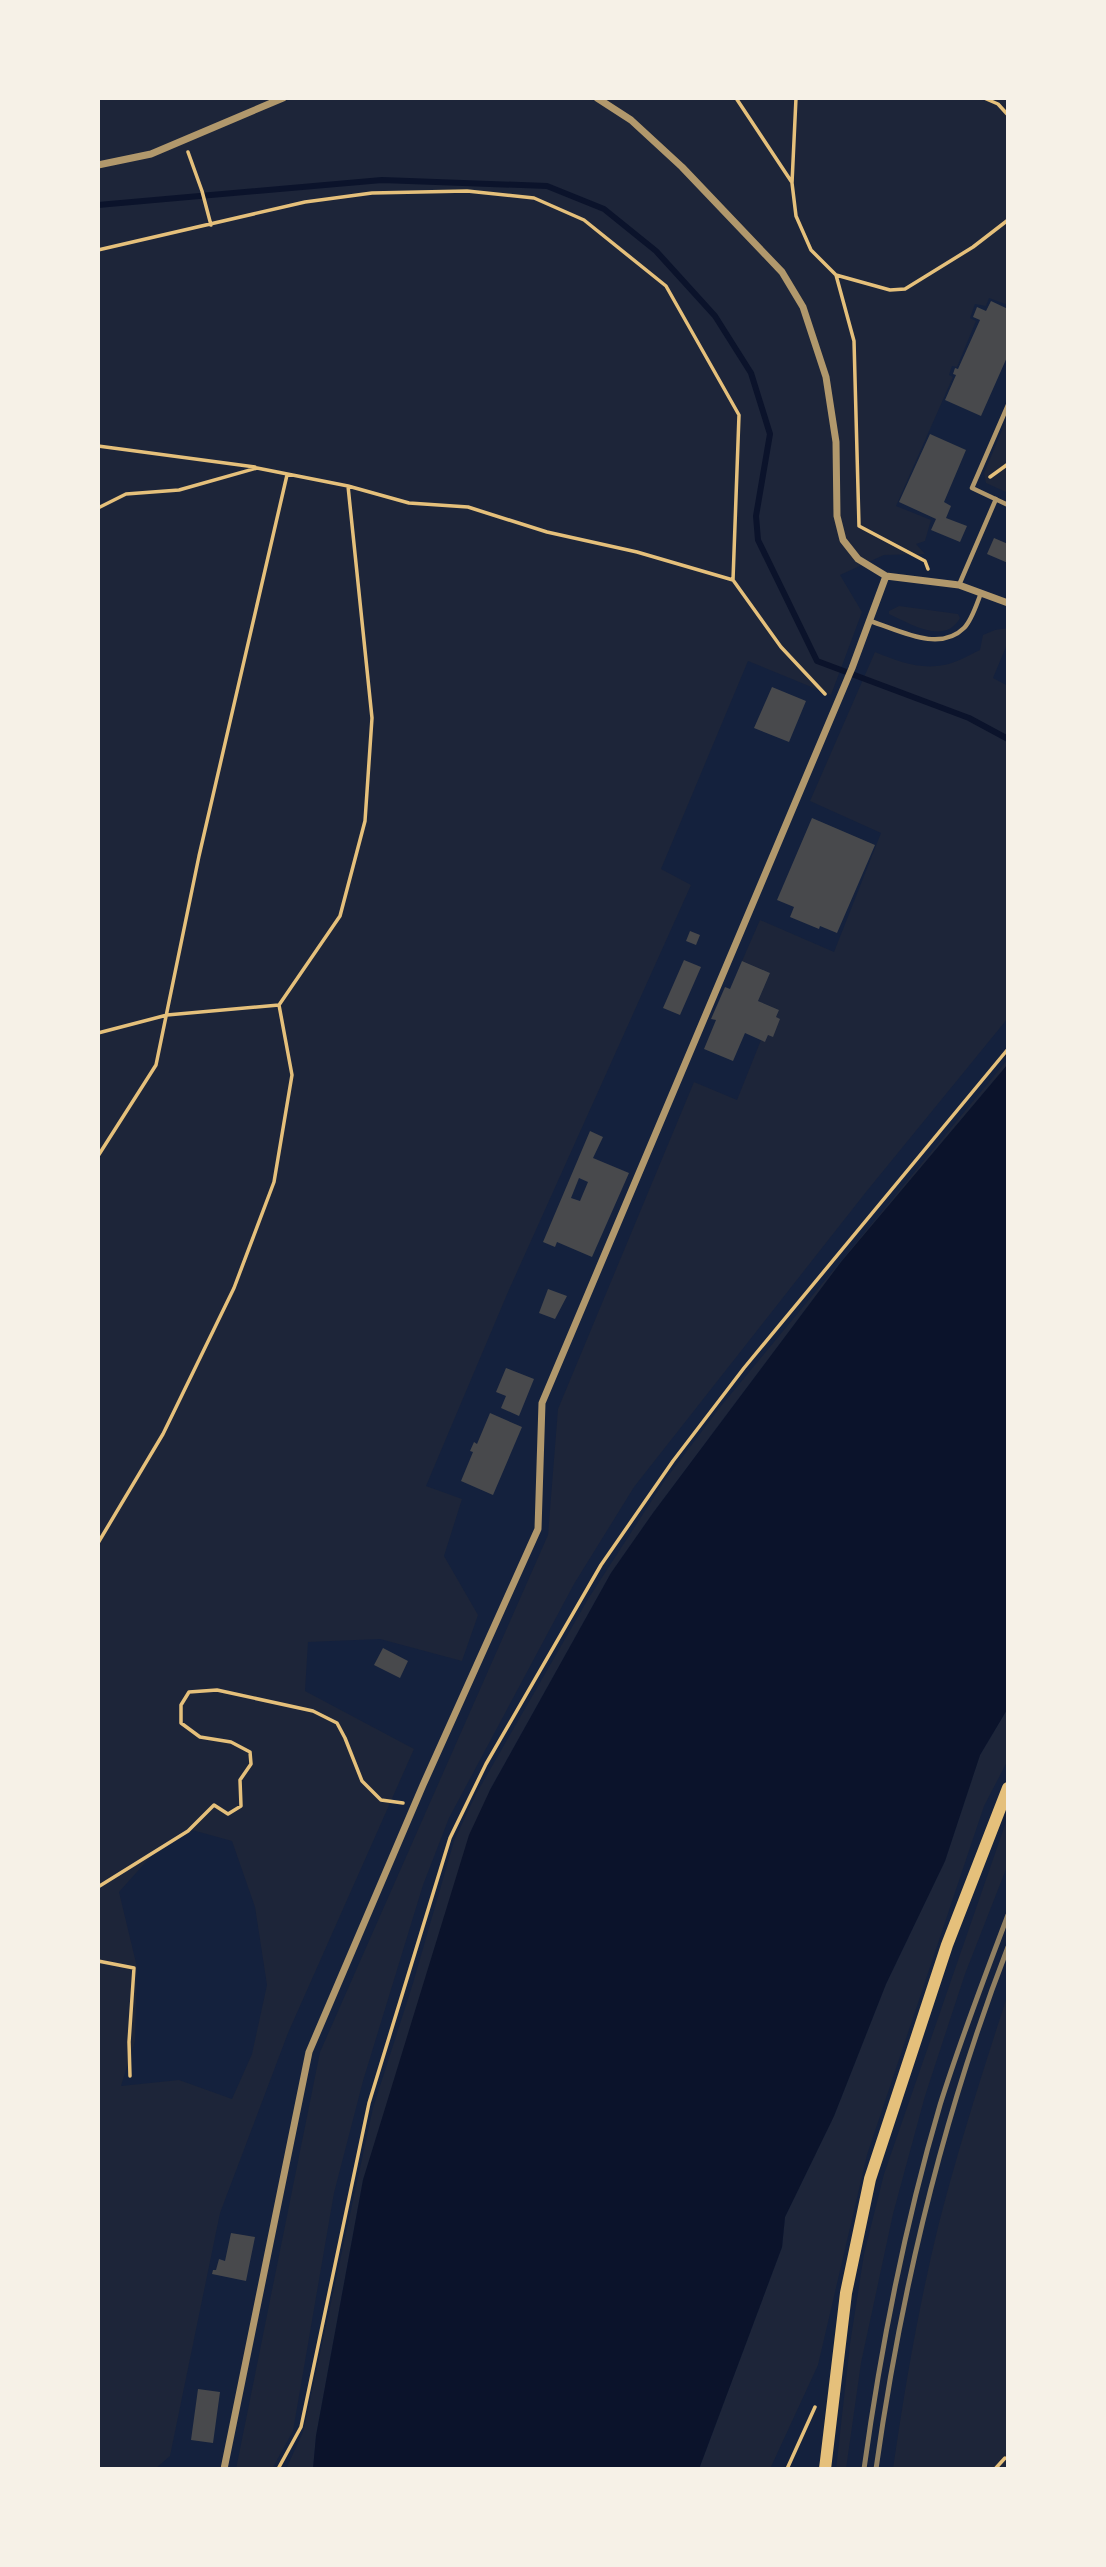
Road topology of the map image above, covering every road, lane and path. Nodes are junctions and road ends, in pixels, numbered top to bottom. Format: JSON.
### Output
{"nodes":[{"id":1,"x":283,"y":98,"type":"edge"},
{"id":2,"x":597,"y":98,"type":"edge"},
{"id":3,"x":736,"y":98,"type":"edge"},
{"id":4,"x":796,"y":98,"type":"edge"},
{"id":5,"x":984,"y":98,"type":"edge"},
{"id":6,"x":1008,"y":115,"type":"edge"},
{"id":7,"x":184,"y":140,"type":"junction"},
{"id":8,"x":98,"y":164,"type":"edge"},
{"id":9,"x":792,"y":183,"type":"junction"},
{"id":10,"x":1008,"y":220,"type":"edge"},
{"id":11,"x":211,"y":225,"type":"junction"},
{"id":12,"x":98,"y":250,"type":"edge"},
{"id":13,"x":836,"y":275,"type":"junction"},
{"id":14,"x":1008,"y":405,"type":"edge"},
{"id":15,"x":98,"y":446,"type":"edge"},
{"id":16,"x":257,"y":468,"type":"junction"},
{"id":17,"x":287,"y":475,"type":"junction"},
{"id":18,"x":348,"y":486,"type":"junction"},
{"id":19,"x":996,"y":499,"type":"junction"},
{"id":20,"x":1008,"y":505,"type":"edge"},
{"id":21,"x":98,"y":508,"type":"edge"},
{"id":22,"x":886,"y":576,"type":"junction"},
{"id":23,"x":733,"y":580,"type":"junction"},
{"id":24,"x":933,"y":580,"type":"junction"},
{"id":25,"x":959,"y":585,"type":"junction"},
{"id":26,"x":981,"y":593,"type":"junction"},
{"id":27,"x":1008,"y":603,"type":"edge"},
{"id":28,"x":870,"y":620,"type":"junction"},
{"id":29,"x":836,"y":706,"type":"junction"},
{"id":30,"x":279,"y":1005,"type":"junction"},
{"id":31,"x":167,"y":1015,"type":"junction"},
{"id":32,"x":98,"y":1033,"type":"edge"},
{"id":33,"x":1008,"y":1049,"type":"edge"},
{"id":34,"x":98,"y":1156,"type":"edge"},
{"id":35,"x":98,"y":1543,"type":"edge"},
{"id":36,"x":1008,"y":1788,"type":"edge"},
{"id":37,"x":415,"y":1804,"type":"junction"},
{"id":38,"x":98,"y":1887,"type":"edge"},
{"id":39,"x":98,"y":1961,"type":"edge"},
{"id":40,"x":130,"y":2076,"type":"dead end"},
{"id":41,"x":820,"y":2397,"type":"dead end"},
{"id":42,"x":1005,"y":2458,"type":"dead end"},
{"id":43,"x":224,"y":2469,"type":"edge"},
{"id":44,"x":278,"y":2469,"type":"edge"},
{"id":45,"x":788,"y":2469,"type":"edge"},
{"id":46,"x":825,"y":2469,"type":"edge"},
{"id":47,"x":995,"y":2469,"type":"edge"}],
"edges":[{"from":1,"to":7,"type":"street"},
{"from":2,"to":22,"type":"street"},
{"from":3,"to":9,"type":"path"},
{"from":4,"to":9,"type":"path"},
{"from":5,"to":6,"type":"path"},
{"from":7,"to":8,"type":"street"},
{"from":7,"to":11,"type":"path"},
{"from":9,"to":13,"type":"path"},
{"from":10,"to":13,"type":"path"},
{"from":11,"to":12,"type":"path"},
{"from":11,"to":23,"type":"path"},
{"from":13,"to":24,"type":"path"},
{"from":14,"to":19,"type":"lane"},
{"from":15,"to":16,"type":"path"},
{"from":16,"to":17,"type":"path"},
{"from":16,"to":21,"type":"path"},
{"from":17,"to":18,"type":"path"},
{"from":17,"to":31,"type":"path"},
{"from":18,"to":23,"type":"path"},
{"from":18,"to":30,"type":"path"},
{"from":19,"to":20,"type":"lane"},
{"from":19,"to":25,"type":"lane"},
{"from":22,"to":24,"type":"street"},
{"from":22,"to":28,"type":"street"},
{"from":23,"to":29,"type":"path"},
{"from":24,"to":25,"type":"street"},
{"from":25,"to":26,"type":"street"},
{"from":26,"to":27,"type":"street"},
{"from":26,"to":28,"type":"lane"},
{"from":28,"to":29,"type":"street"},
{"from":29,"to":37,"type":"street"},
{"from":30,"to":31,"type":"path"},
{"from":30,"to":35,"type":"path"},
{"from":31,"to":32,"type":"path"},
{"from":31,"to":34,"type":"path"},
{"from":33,"to":44,"type":"path"},
{"from":36,"to":46,"type":"main road"},
{"from":37,"to":38,"type":"path"},
{"from":37,"to":43,"type":"street"},
{"from":39,"to":40,"type":"path"},
{"from":41,"to":45,"type":"path"},
{"from":42,"to":47,"type":"path"}]}
